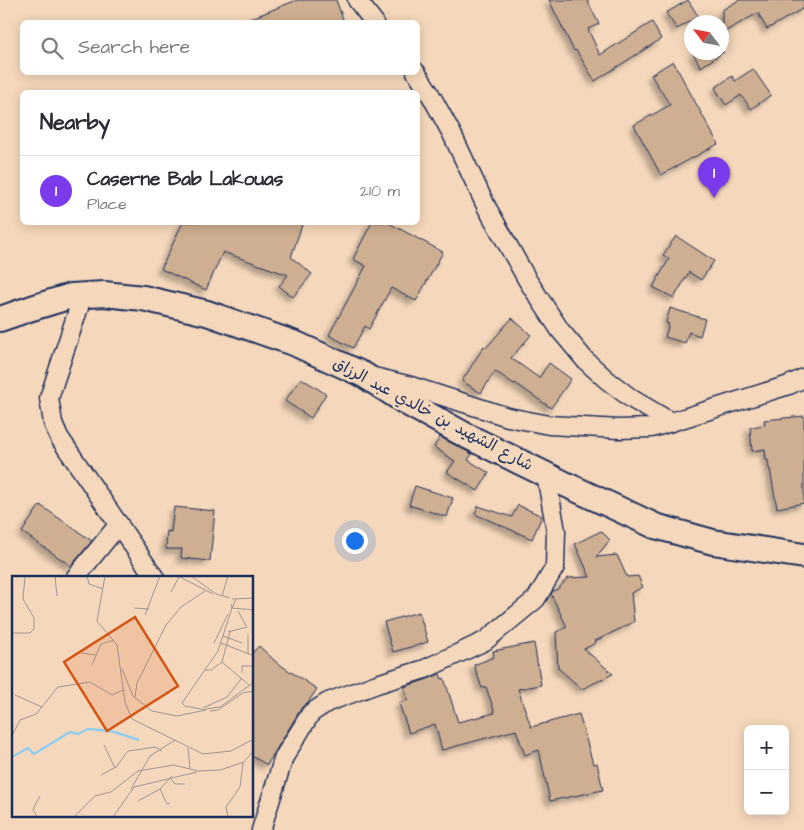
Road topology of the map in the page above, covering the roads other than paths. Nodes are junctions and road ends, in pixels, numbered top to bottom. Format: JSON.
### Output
{"nodes":[{"id":1,"x":357,"y":0,"type":"edge"},
{"id":2,"x":372,"y":20,"type":"edge"},
{"id":3,"x":418,"y":75,"type":"edge"},
{"id":4,"x":83,"y":295,"type":"junction"},
{"id":5,"x":0,"y":319,"type":"edge"},
{"id":6,"x":364,"y":375,"type":"junction"},
{"id":7,"x":804,"y":378,"type":"edge"},
{"id":8,"x":671,"y":422,"type":"junction"},
{"id":9,"x":546,"y":475,"type":"junction"},
{"id":10,"x":119,"y":524,"type":"junction"},
{"id":11,"x":804,"y":556,"type":"edge"},
{"id":12,"x":77,"y":576,"type":"edge"},
{"id":13,"x":154,"y":576,"type":"edge"},
{"id":14,"x":261,"y":830,"type":"edge"}],
"edges":[{"from":1,"to":2,"type":"street"},
{"from":3,"to":8,"type":"street"},
{"from":4,"to":5,"type":"main road","name":"شارع الشهيد بن خالدي عبد الرزاق"},
{"from":4,"to":6,"type":"main road","name":"شارع الشهيد بن خالدي عبد الرزاق"},
{"from":4,"to":10,"type":"street"},
{"from":6,"to":8,"type":"street"},
{"from":6,"to":9,"type":"main road","name":"شارع الشهيد بن خالدي عبد الرزاق"},
{"from":7,"to":8,"type":"street"},
{"from":9,"to":11,"type":"main road","name":"شارع الشهيد بن خالدي عبد الرزاق"},
{"from":9,"to":14,"type":"street"},
{"from":10,"to":12,"type":"street"},
{"from":10,"to":13,"type":"street"}]}
